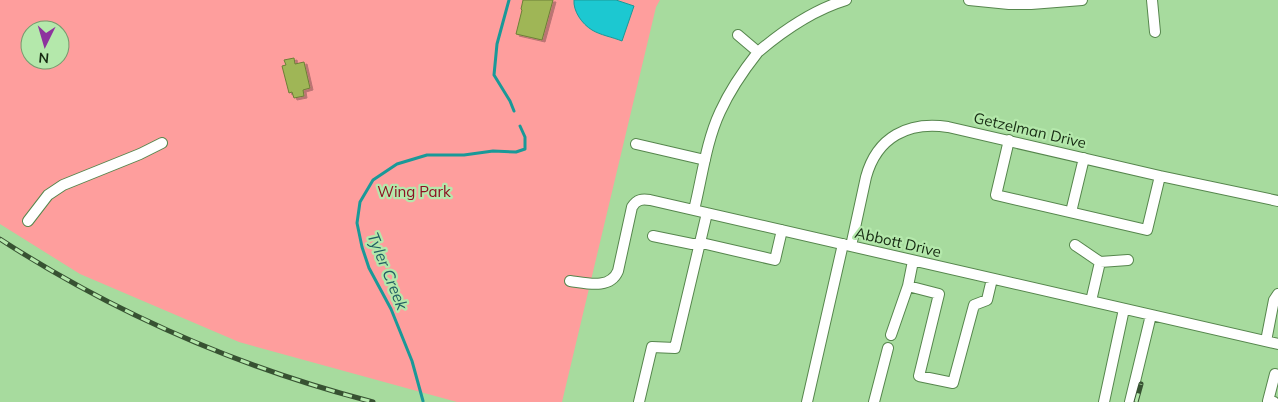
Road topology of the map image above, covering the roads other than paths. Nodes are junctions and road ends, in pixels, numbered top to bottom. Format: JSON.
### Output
{"nodes":[{"id":1,"x":846,"y":0,"type":"edge"},
{"id":2,"x":969,"y":0,"type":"edge"},
{"id":3,"x":1082,"y":0,"type":"edge"},
{"id":4,"x":1152,"y":0,"type":"edge"},
{"id":5,"x":1155,"y":32,"type":"dead end"},
{"id":6,"x":738,"y":34,"type":"dead end"},
{"id":7,"x":758,"y":52,"type":"junction"},
{"id":8,"x":1009,"y":140,"type":"junction"},
{"id":9,"x":162,"y":142,"type":"dead end"},
{"id":10,"x":636,"y":144,"type":"dead end"},
{"id":11,"x":1084,"y":158,"type":"junction"},
{"id":12,"x":706,"y":160,"type":"junction"},
{"id":13,"x":1160,"y":176,"type":"junction"},
{"id":14,"x":1278,"y":199,"type":"edge"},
{"id":15,"x":694,"y":210,"type":"junction"},
{"id":16,"x":1071,"y":212,"type":"junction"},
{"id":17,"x":706,"y":213,"type":"junction"},
{"id":18,"x":28,"y":220,"type":"dead end"},
{"id":19,"x":782,"y":230,"type":"junction"},
{"id":20,"x":653,"y":236,"type":"dead end"},
{"id":21,"x":699,"y":244,"type":"junction"},
{"id":22,"x":847,"y":245,"type":"junction"},
{"id":23,"x":1075,"y":245,"type":"dead end"},
{"id":24,"x":1128,"y":260,"type":"dead end"},
{"id":25,"x":913,"y":261,"type":"junction"},
{"id":26,"x":1100,"y":262,"type":"junction"},
{"id":27,"x":992,"y":279,"type":"junction"},
{"id":28,"x":570,"y":281,"type":"dead end"},
{"id":29,"x":908,"y":286,"type":"junction"},
{"id":30,"x":1278,"y":294,"type":"edge"},
{"id":31,"x":1091,"y":301,"type":"junction"},
{"id":32,"x":1124,"y":309,"type":"junction"},
{"id":33,"x":1152,"y":315,"type":"junction"},
{"id":34,"x":891,"y":335,"type":"dead end"},
{"id":35,"x":1266,"y":341,"type":"junction"},
{"id":36,"x":1278,"y":344,"type":"edge"},
{"id":37,"x":888,"y":348,"type":"dead end"},
{"id":38,"x":1276,"y":374,"type":"edge"},
{"id":39,"x":639,"y":402,"type":"edge"},
{"id":40,"x":807,"y":402,"type":"edge"},
{"id":41,"x":874,"y":402,"type":"edge"},
{"id":42,"x":1104,"y":402,"type":"edge"},
{"id":43,"x":1130,"y":402,"type":"edge"},
{"id":44,"x":1274,"y":402,"type":"edge"}],
"edges":[{"from":1,"to":7,"type":"street"},
{"from":2,"to":3,"type":"street"},
{"from":4,"to":5,"type":"street"},
{"from":6,"to":7,"type":"street"},
{"from":7,"to":12,"type":"street"},
{"from":8,"to":11,"type":"street","name":"Getzelman Drive"},
{"from":8,"to":16,"type":"street"},
{"from":8,"to":22,"type":"street","name":"Getzelman Drive"},
{"from":9,"to":18,"type":"street"},
{"from":10,"to":12,"type":"street"},
{"from":11,"to":13,"type":"street","name":"Getzelman Drive"},
{"from":11,"to":16,"type":"street"},
{"from":12,"to":15,"type":"street"},
{"from":13,"to":14,"type":"street","name":"Getzelman Drive"},
{"from":13,"to":16,"type":"street"},
{"from":15,"to":17,"type":"street","name":"Abbott Drive"},
{"from":15,"to":28,"type":"street","name":"Abbott Drive"},
{"from":17,"to":19,"type":"street","name":"Abbott Drive"},
{"from":17,"to":21,"type":"street"},
{"from":19,"to":21,"type":"street"},
{"from":19,"to":22,"type":"street","name":"Abbott Drive"},
{"from":20,"to":21,"type":"street"},
{"from":21,"to":39,"type":"street"},
{"from":22,"to":25,"type":"street","name":"Abbott Drive"},
{"from":22,"to":40,"type":"street","name":"Getzelman Drive"},
{"from":23,"to":26,"type":"street"},
{"from":24,"to":26,"type":"street"},
{"from":25,"to":27,"type":"street","name":"Abbott Drive"},
{"from":25,"to":29,"type":"street"},
{"from":26,"to":31,"type":"street"},
{"from":27,"to":29,"type":"street"},
{"from":27,"to":31,"type":"street","name":"Abbott Drive"},
{"from":29,"to":34,"type":"street"},
{"from":30,"to":35,"type":"street"},
{"from":31,"to":32,"type":"street","name":"Abbott Drive"},
{"from":32,"to":33,"type":"street","name":"Abbott Drive"},
{"from":32,"to":42,"type":"street"},
{"from":33,"to":35,"type":"street","name":"Abbott Drive"},
{"from":33,"to":43,"type":"street"},
{"from":35,"to":36,"type":"street","name":"Abbott Drive"},
{"from":37,"to":41,"type":"street"},
{"from":38,"to":44,"type":"street"}]}
